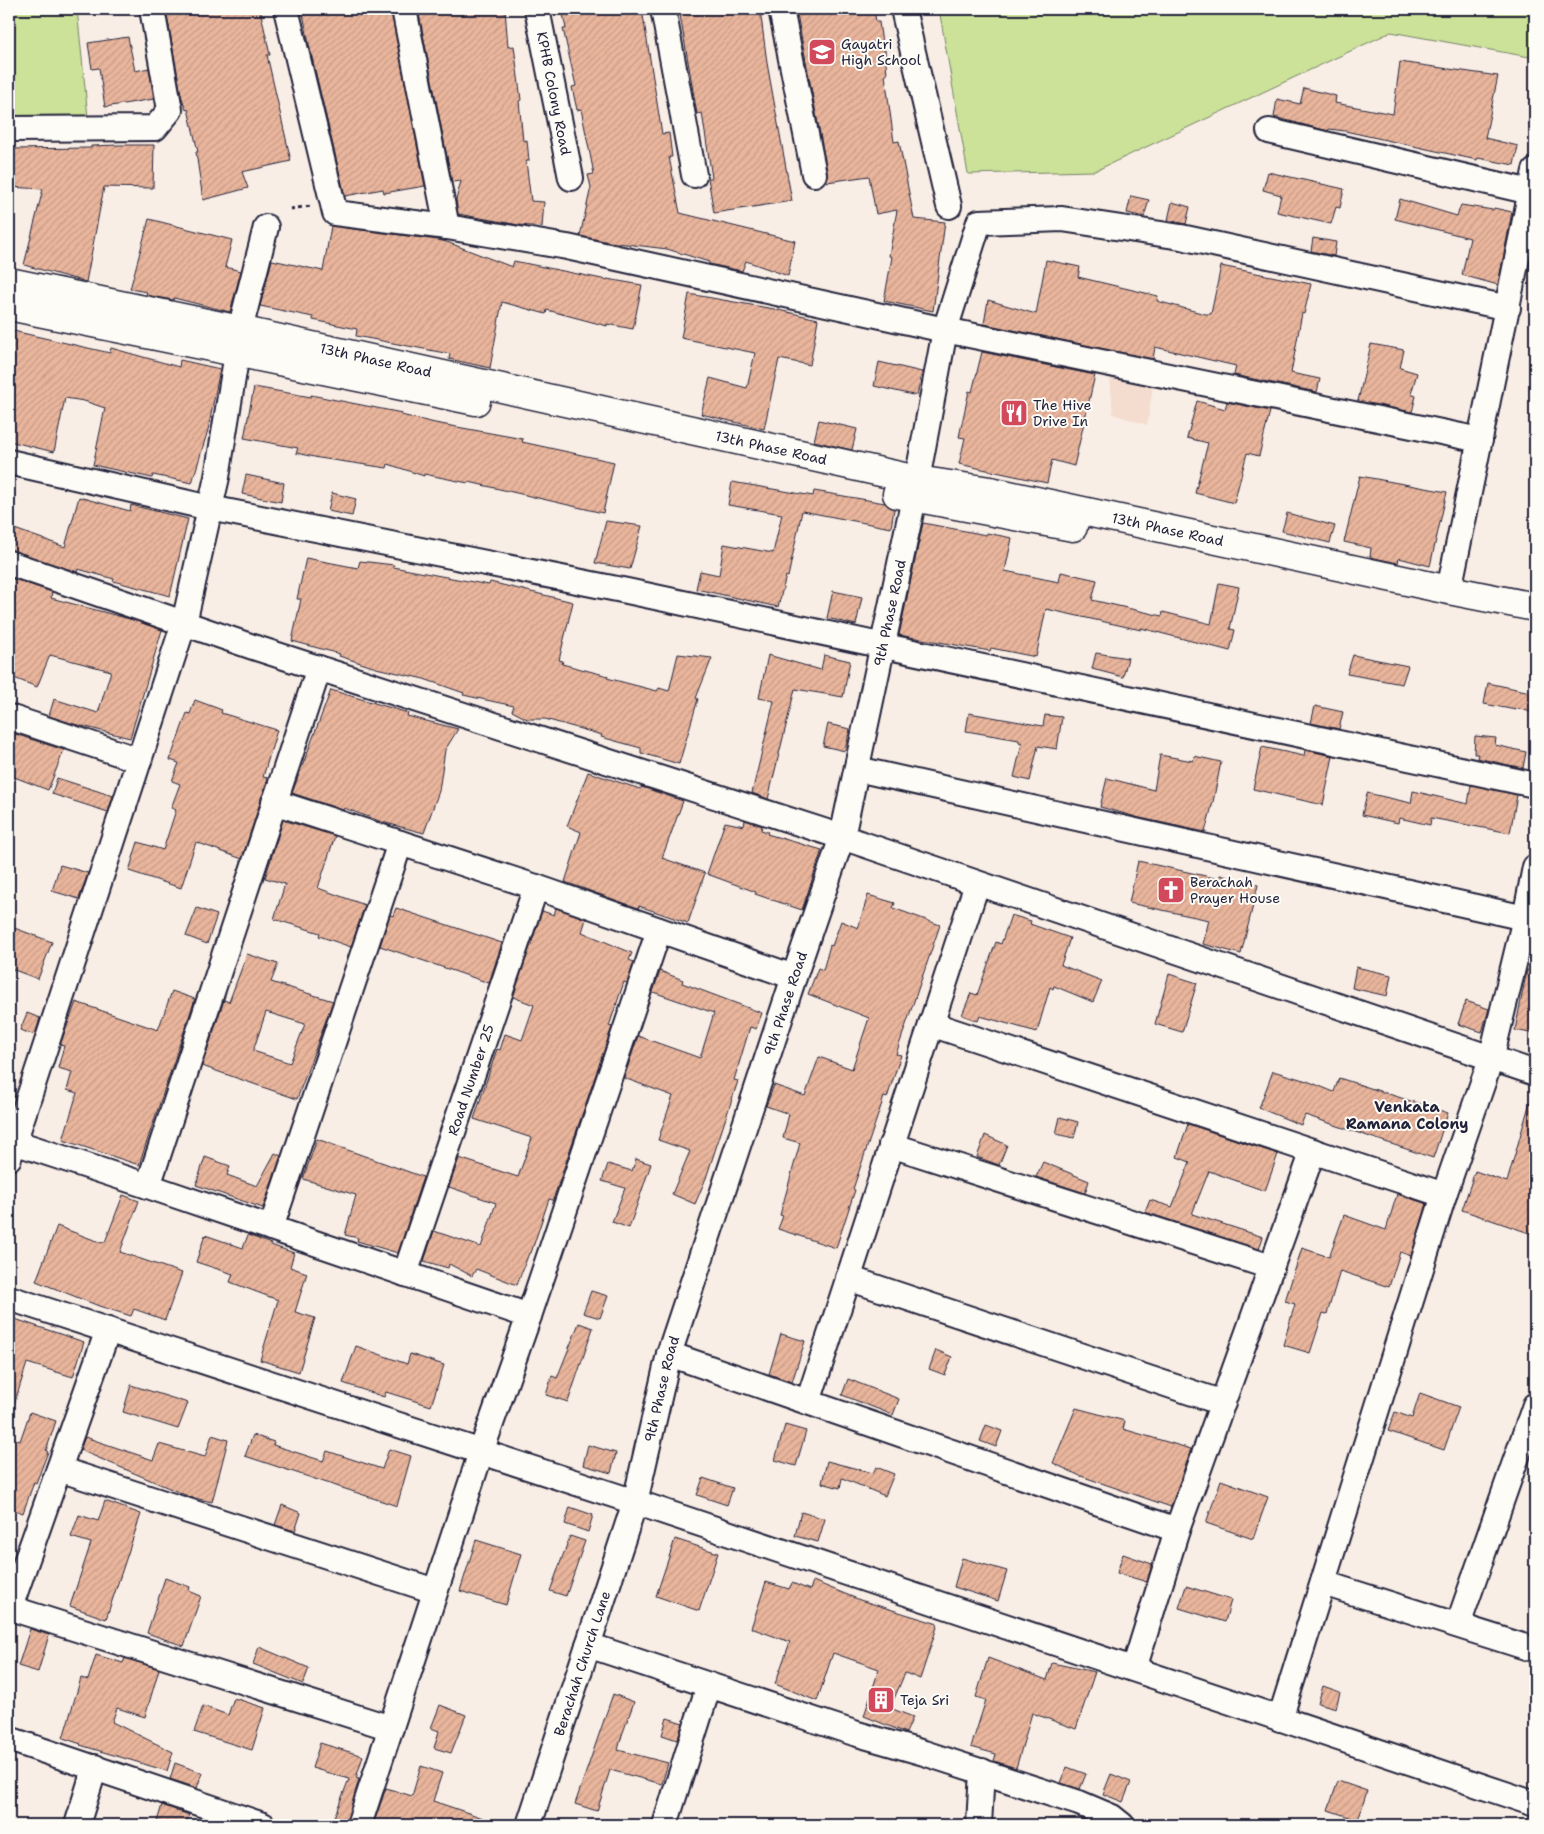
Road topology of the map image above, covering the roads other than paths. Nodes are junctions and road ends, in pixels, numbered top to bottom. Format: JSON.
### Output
{"nodes":[{"id":1,"x":152,"y":9,"type":"edge"},
{"id":2,"x":286,"y":9,"type":"edge"},
{"id":3,"x":404,"y":9,"type":"edge"},
{"id":4,"x":537,"y":9,"type":"edge"},
{"id":5,"x":663,"y":9,"type":"edge"},
{"id":6,"x":781,"y":9,"type":"edge"},
{"id":7,"x":903,"y":9,"type":"edge"},
{"id":8,"x":9,"y":128,"type":"edge"},
{"id":9,"x":1269,"y":131,"type":"dead end"},
{"id":10,"x":814,"y":174,"type":"dead end"},
{"id":11,"x":694,"y":175,"type":"dead end"},
{"id":12,"x":571,"y":178,"type":"dead end"},
{"id":13,"x":1533,"y":182,"type":"edge"},
{"id":14,"x":949,"y":206,"type":"dead end"},
{"id":15,"x":266,"y":227,"type":"dead end"},
{"id":16,"x":447,"y":227,"type":"junction"},
{"id":17,"x":9,"y":282,"type":"edge"},
{"id":18,"x":9,"y":306,"type":"edge"},
{"id":19,"x":1508,"y":308,"type":"junction"},
{"id":20,"x":151,"y":323,"type":"junction"},
{"id":21,"x":945,"y":330,"type":"junction"},
{"id":22,"x":239,"y":342,"type":"junction"},
{"id":23,"x":1480,"y":440,"type":"junction"},
{"id":24,"x":9,"y":462,"type":"edge"},
{"id":25,"x":915,"y":489,"type":"junction"},
{"id":26,"x":986,"y":501,"type":"junction"},
{"id":27,"x":210,"y":508,"type":"junction"},
{"id":28,"x":9,"y":563,"type":"edge"},
{"id":29,"x":1449,"y":590,"type":"junction"},
{"id":30,"x":1535,"y":607,"type":"edge"},
{"id":31,"x":1535,"y":620,"type":"edge"},
{"id":32,"x":184,"y":623,"type":"junction"},
{"id":33,"x":883,"y":647,"type":"junction"},
{"id":34,"x":319,"y":668,"type":"junction"},
{"id":35,"x":9,"y":717,"type":"edge"},
{"id":36,"x":139,"y":760,"type":"junction"},
{"id":37,"x":857,"y":769,"type":"junction"},
{"id":38,"x":1535,"y":785,"type":"edge"},
{"id":39,"x":274,"y":802,"type":"junction"},
{"id":40,"x":842,"y":837,"type":"junction"},
{"id":41,"x":400,"y":843,"type":"junction"},
{"id":42,"x":1535,"y":867,"type":"edge"},
{"id":43,"x":976,"y":884,"type":"junction"},
{"id":44,"x":536,"y":887,"type":"junction"},
{"id":45,"x":1525,"y":918,"type":"junction"},
{"id":46,"x":659,"y":930,"type":"junction"},
{"id":47,"x":794,"y":976,"type":"junction"},
{"id":48,"x":931,"y":1024,"type":"junction"},
{"id":49,"x":1491,"y":1059,"type":"junction"},
{"id":50,"x":1535,"y":1073,"type":"edge"},
{"id":51,"x":891,"y":1145,"type":"junction"},
{"id":52,"x":11,"y":1150,"type":"edge"},
{"id":53,"x":1313,"y":1151,"type":"junction"},
{"id":54,"x":148,"y":1186,"type":"junction"},
{"id":55,"x":1444,"y":1195,"type":"junction"},
{"id":56,"x":271,"y":1228,"type":"junction"},
{"id":57,"x":1271,"y":1267,"type":"junction"},
{"id":58,"x":405,"y":1274,"type":"junction"},
{"id":59,"x":848,"y":1278,"type":"junction"},
{"id":60,"x":9,"y":1298,"type":"edge"},
{"id":61,"x":528,"y":1316,"type":"junction"},
{"id":62,"x":108,"y":1330,"type":"junction"},
{"id":63,"x":669,"y":1354,"type":"junction"},
{"id":64,"x":808,"y":1402,"type":"junction"},
{"id":65,"x":1223,"y":1403,"type":"junction"},
{"id":66,"x":1535,"y":1405,"type":"edge"},
{"id":67,"x":480,"y":1452,"type":"junction"},
{"id":68,"x":59,"y":1469,"type":"junction"},
{"id":69,"x":635,"y":1502,"type":"junction"},
{"id":70,"x":1177,"y":1530,"type":"junction"},
{"id":71,"x":1322,"y":1583,"type":"junction"},
{"id":72,"x":435,"y":1591,"type":"junction"},
{"id":73,"x":9,"y":1609,"type":"edge"},
{"id":74,"x":1458,"y":1625,"type":"junction"},
{"id":75,"x":588,"y":1645,"type":"junction"},
{"id":76,"x":1535,"y":1650,"type":"edge"},
{"id":77,"x":1134,"y":1669,"type":"junction"},
{"id":78,"x":709,"y":1685,"type":"junction"},
{"id":79,"x":1280,"y":1719,"type":"junction"},
{"id":80,"x":391,"y":1728,"type":"junction"},
{"id":81,"x":9,"y":1738,"type":"edge"},
{"id":82,"x":95,"y":1767,"type":"junction"},
{"id":83,"x":982,"y":1771,"type":"junction"},
{"id":84,"x":1535,"y":1804,"type":"edge"},
{"id":85,"x":208,"y":1816,"type":"edge"},
{"id":86,"x":77,"y":1825,"type":"edge"},
{"id":87,"x":263,"y":1825,"type":"edge"},
{"id":88,"x":359,"y":1825,"type":"edge"},
{"id":89,"x":529,"y":1825,"type":"edge"},
{"id":90,"x":665,"y":1825,"type":"edge"},
{"id":91,"x":978,"y":1825,"type":"edge"},
{"id":92,"x":1122,"y":1825,"type":"edge"}],
"edges":[{"from":1,"to":8,"type":"street"},
{"from":2,"to":16,"type":"street"},
{"from":3,"to":16,"type":"street"},
{"from":4,"to":12,"type":"street","name":"KPHB Colony Road"},
{"from":5,"to":11,"type":"street"},
{"from":6,"to":10,"type":"street"},
{"from":7,"to":14,"type":"street"},
{"from":9,"to":13,"type":"street"},
{"from":13,"to":19,"type":"street"},
{"from":15,"to":22,"type":"street"},
{"from":16,"to":21,"type":"street"},
{"from":17,"to":20,"type":"street","name":"13th Phase Road"},
{"from":18,"to":20,"type":"street","name":"13th Phase Road"},
{"from":19,"to":21,"type":"street","name":"9th Phase Road"},
{"from":19,"to":23,"type":"street"},
{"from":20,"to":22,"type":"street","name":"13th Phase Road"},
{"from":21,"to":23,"type":"street"},
{"from":21,"to":25,"type":"street","name":"9th Phase Road"},
{"from":22,"to":25,"type":"street","name":"13th Phase Road"},
{"from":22,"to":27,"type":"street"},
{"from":23,"to":29,"type":"street"},
{"from":24,"to":27,"type":"street"},
{"from":25,"to":26,"type":"street","name":"13th Phase Road"},
{"from":25,"to":33,"type":"street","name":"9th Phase Road"},
{"from":26,"to":29,"type":"street","name":"13th Phase Road"},
{"from":26,"to":31,"type":"street","name":"13th Phase Road"},
{"from":27,"to":32,"type":"street"},
{"from":27,"to":33,"type":"street"},
{"from":28,"to":32,"type":"street"},
{"from":29,"to":30,"type":"street","name":"13th Phase Road"},
{"from":32,"to":34,"type":"street"},
{"from":32,"to":36,"type":"street"},
{"from":33,"to":37,"type":"street","name":"9th Phase Road"},
{"from":33,"to":38,"type":"street"},
{"from":34,"to":39,"type":"street"},
{"from":34,"to":40,"type":"street"},
{"from":35,"to":36,"type":"street"},
{"from":36,"to":52,"type":"street"},
{"from":37,"to":40,"type":"street","name":"9th Phase Road"},
{"from":37,"to":45,"type":"street"},
{"from":39,"to":41,"type":"street"},
{"from":39,"to":54,"type":"street"},
{"from":40,"to":43,"type":"street"},
{"from":40,"to":47,"type":"street","name":"9th Phase Road"},
{"from":41,"to":44,"type":"street"},
{"from":41,"to":56,"type":"street"},
{"from":42,"to":45,"type":"street"},
{"from":43,"to":48,"type":"street"},
{"from":43,"to":49,"type":"street"},
{"from":44,"to":46,"type":"street"},
{"from":44,"to":58,"type":"street","name":"Road Number 25"},
{"from":45,"to":49,"type":"street"},
{"from":46,"to":47,"type":"street"},
{"from":46,"to":61,"type":"street"},
{"from":47,"to":63,"type":"street","name":"9th Phase Road"},
{"from":48,"to":51,"type":"street"},
{"from":48,"to":53,"type":"street"},
{"from":49,"to":50,"type":"street"},
{"from":49,"to":55,"type":"street"},
{"from":51,"to":57,"type":"street"},
{"from":51,"to":59,"type":"street"},
{"from":52,"to":54,"type":"street"},
{"from":53,"to":55,"type":"street"},
{"from":53,"to":57,"type":"street"},
{"from":54,"to":56,"type":"street"},
{"from":55,"to":71,"type":"street"},
{"from":56,"to":58,"type":"street"},
{"from":57,"to":65,"type":"street"},
{"from":58,"to":61,"type":"street"},
{"from":59,"to":64,"type":"street"},
{"from":59,"to":65,"type":"street"},
{"from":60,"to":62,"type":"street"},
{"from":61,"to":67,"type":"street"},
{"from":62,"to":67,"type":"street"},
{"from":62,"to":68,"type":"street"},
{"from":63,"to":64,"type":"street"},
{"from":63,"to":69,"type":"street","name":"9th Phase Road"},
{"from":64,"to":70,"type":"street"},
{"from":65,"to":70,"type":"street"},
{"from":66,"to":74,"type":"street"},
{"from":67,"to":69,"type":"street"},
{"from":67,"to":72,"type":"street"},
{"from":68,"to":72,"type":"street"},
{"from":68,"to":73,"type":"street"},
{"from":69,"to":75,"type":"street","name":"Berachah Church Lane"},
{"from":69,"to":77,"type":"street"},
{"from":70,"to":77,"type":"street"},
{"from":71,"to":74,"type":"street"},
{"from":71,"to":79,"type":"street"},
{"from":72,"to":80,"type":"street"},
{"from":73,"to":80,"type":"street"},
{"from":74,"to":76,"type":"street"},
{"from":75,"to":78,"type":"street"},
{"from":75,"to":89,"type":"street","name":"Berachah Church Lane"},
{"from":77,"to":79,"type":"street"},
{"from":78,"to":83,"type":"street"},
{"from":78,"to":90,"type":"street"},
{"from":79,"to":84,"type":"street"},
{"from":80,"to":88,"type":"street"},
{"from":81,"to":82,"type":"street"},
{"from":82,"to":85,"type":"street"},
{"from":82,"to":86,"type":"street"},
{"from":83,"to":91,"type":"street"},
{"from":83,"to":92,"type":"street"},
{"from":85,"to":87,"type":"street"}]}
